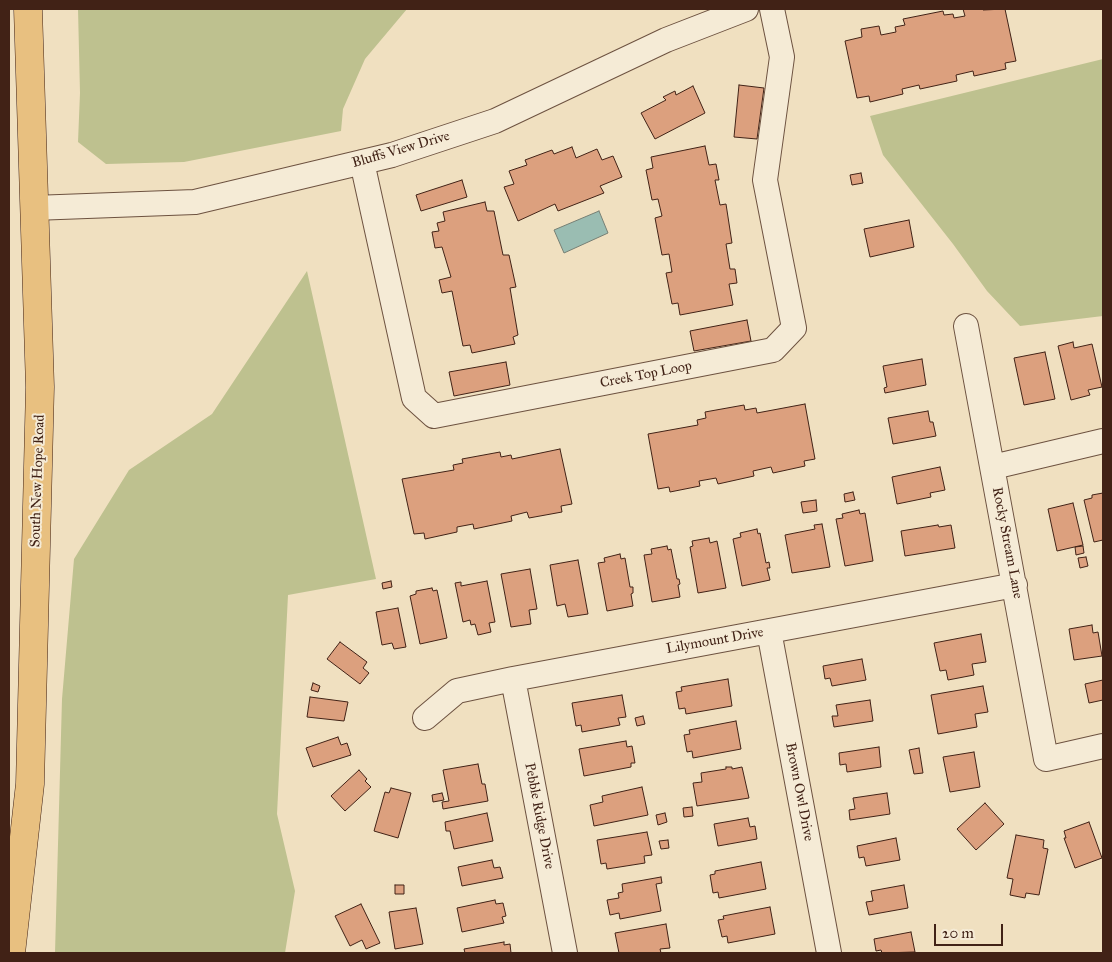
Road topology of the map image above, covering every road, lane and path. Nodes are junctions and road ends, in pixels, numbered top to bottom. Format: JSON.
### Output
{"nodes":[{"id":1,"x":28,"y":9,"type":"edge"},
{"id":2,"x":746,"y":9,"type":"edge"},
{"id":3,"x":772,"y":9,"type":"edge"},
{"id":4,"x":362,"y":162,"type":"junction"},
{"id":5,"x":33,"y":208,"type":"junction"},
{"id":6,"x":966,"y":326,"type":"dead end"},
{"id":7,"x":1103,"y":441,"type":"edge"},
{"id":8,"x":993,"y":468,"type":"junction"},
{"id":9,"x":1015,"y":585,"type":"junction"},
{"id":10,"x":769,"y":631,"type":"junction"},
{"id":11,"x":513,"y":678,"type":"junction"},
{"id":12,"x":425,"y":718,"type":"dead end"},
{"id":13,"x":1103,"y":746,"type":"edge"},
{"id":14,"x":11,"y":953,"type":"edge"},
{"id":15,"x":565,"y":953,"type":"edge"},
{"id":16,"x":829,"y":953,"type":"edge"}],
"edges":[{"from":1,"to":5,"type":"main road","name":"South New Hope Road"},
{"from":2,"to":4,"type":"street","name":"Bluffs View Drive"},
{"from":3,"to":4,"type":"street","name":"Creek Top Loop"},
{"from":4,"to":5,"type":"street","name":"Bluffs View Drive"},
{"from":5,"to":14,"type":"main road","name":"South New Hope Road"},
{"from":6,"to":8,"type":"street","name":"Rocky Stream Lane"},
{"from":7,"to":8,"type":"street"},
{"from":8,"to":9,"type":"street","name":"Rocky Stream Lane"},
{"from":9,"to":10,"type":"street","name":"Lilymount Drive"},
{"from":9,"to":13,"type":"street","name":"Rocky Stream Lane"},
{"from":10,"to":11,"type":"street","name":"Lilymount Drive"},
{"from":10,"to":16,"type":"street","name":"Brown Owl Drive"},
{"from":11,"to":12,"type":"street","name":"Lilymount Drive"},
{"from":11,"to":15,"type":"street","name":"Pebble Ridge Drive"}]}
